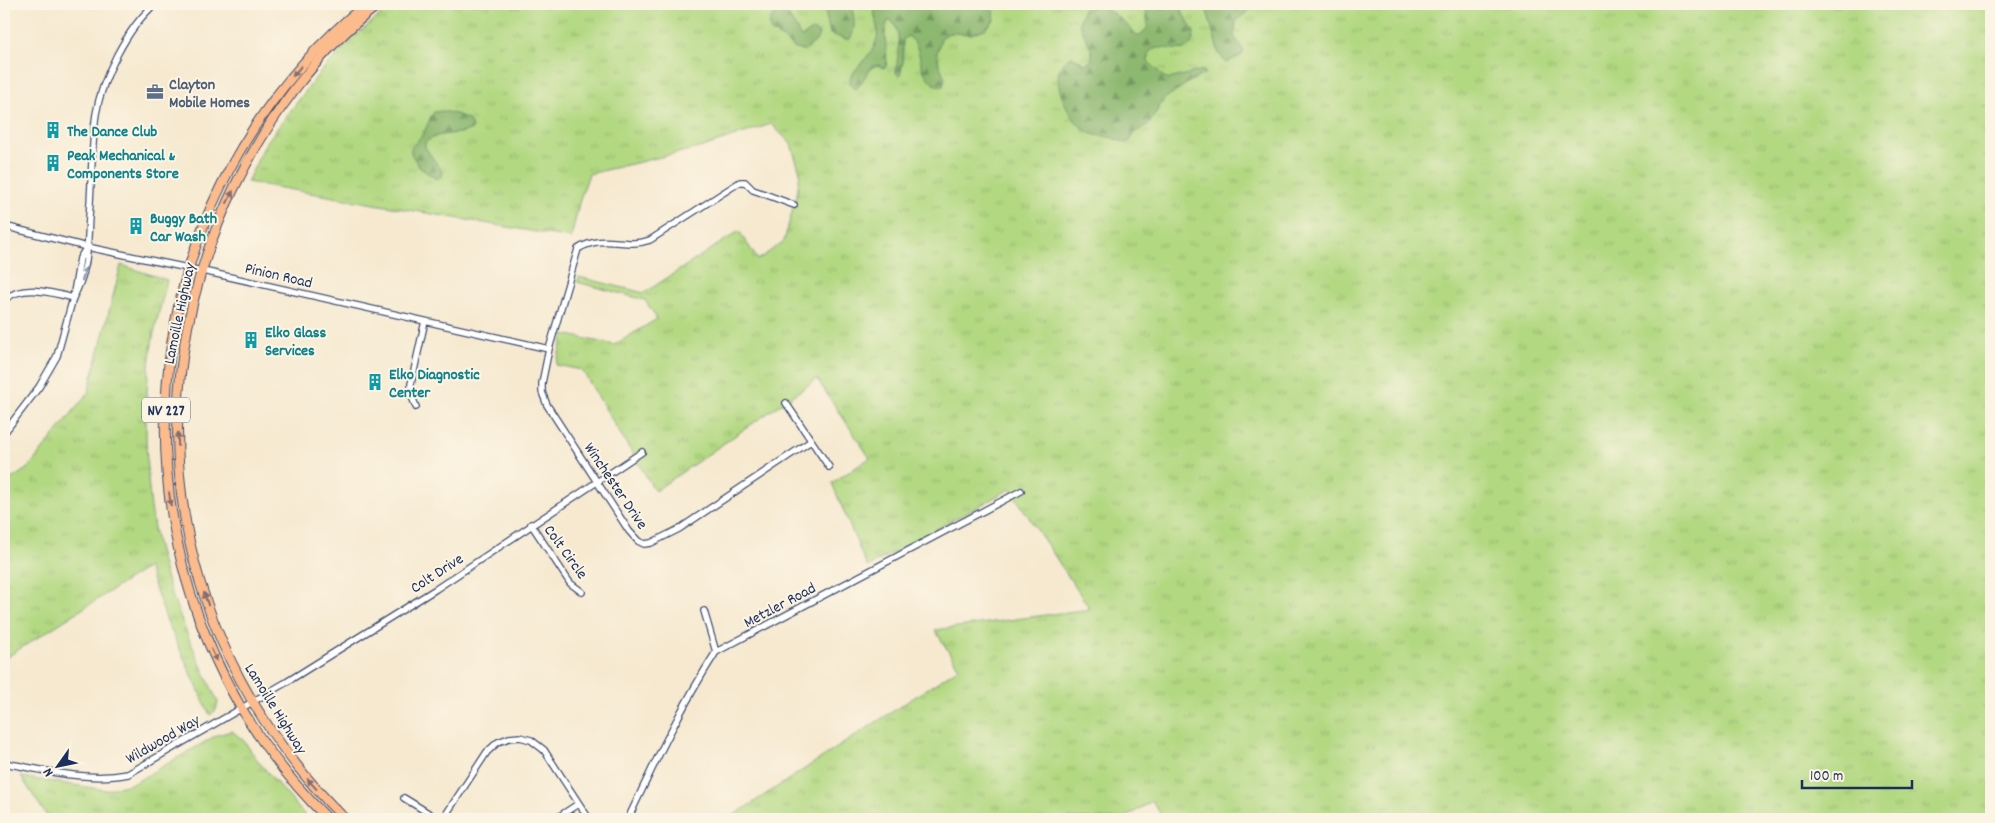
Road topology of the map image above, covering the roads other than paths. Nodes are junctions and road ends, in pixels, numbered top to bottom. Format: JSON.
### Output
{"nodes":[{"id":1,"x":155,"y":4,"type":"edge"},
{"id":2,"x":366,"y":4,"type":"edge"},
{"id":3,"x":379,"y":4,"type":"edge"},
{"id":4,"x":794,"y":205,"type":"dead end"},
{"id":5,"x":4,"y":226,"type":"edge"},
{"id":6,"x":87,"y":247,"type":"junction"},
{"id":7,"x":190,"y":268,"type":"junction"},
{"id":8,"x":201,"y":271,"type":"junction"},
{"id":9,"x":73,"y":298,"type":"junction"},
{"id":10,"x":4,"y":300,"type":"edge"},
{"id":11,"x":425,"y":321,"type":"junction"},
{"id":12,"x":549,"y":349,"type":"junction"},
{"id":13,"x":786,"y":403,"type":"dead end"},
{"id":14,"x":416,"y":406,"type":"dead end"},
{"id":15,"x":4,"y":433,"type":"edge"},
{"id":16,"x":811,"y":441,"type":"junction"},
{"id":17,"x":642,"y":452,"type":"dead end"},
{"id":18,"x":829,"y":467,"type":"dead end"},
{"id":19,"x":597,"y":481,"type":"junction"},
{"id":20,"x":1021,"y":491,"type":"dead end"},
{"id":21,"x":531,"y":524,"type":"junction"},
{"id":22,"x":582,"y":592,"type":"dead end"},
{"id":23,"x":704,"y":611,"type":"dead end"},
{"id":24,"x":716,"y":652,"type":"junction"},
{"id":25,"x":252,"y":702,"type":"junction"},
{"id":26,"x":241,"y":708,"type":"junction"},
{"id":27,"x":4,"y":764,"type":"edge"},
{"id":28,"x":404,"y":798,"type":"dead end"},
{"id":29,"x":578,"y":804,"type":"junction"},
{"id":30,"x":328,"y":819,"type":"edge"},
{"id":31,"x":346,"y":819,"type":"edge"},
{"id":32,"x":438,"y":819,"type":"edge"},
{"id":33,"x":443,"y":819,"type":"edge"},
{"id":34,"x":554,"y":819,"type":"edge"},
{"id":35,"x":589,"y":819,"type":"edge"},
{"id":36,"x":628,"y":819,"type":"edge"}],
"edges":[{"from":1,"to":6,"type":"street"},
{"from":2,"to":7,"type":"main road","name":"Lamoille Highway","number":"NV 227","one_way":true},
{"from":8,"to":3,"type":"main road","name":"Lamoille Highway","number":"NV 227","one_way":true},
{"from":4,"to":12,"type":"street","name":"Winchester Drive"},
{"from":5,"to":6,"type":"street","name":"Pinion Road"},
{"from":6,"to":7,"type":"street","name":"Pinion Road"},
{"from":6,"to":9,"type":"street"},
{"from":7,"to":8,"type":"street","name":"Pinion Road"},
{"from":7,"to":26,"type":"main road","name":"Lamoille Highway","number":"NV 227","one_way":true},
{"from":8,"to":11,"type":"street","name":"Pinion Road"},
{"from":25,"to":8,"type":"main road","name":"Lamoille Highway","number":"NV 227","one_way":true},
{"from":9,"to":10,"type":"street"},
{"from":9,"to":15,"type":"street"},
{"from":11,"to":12,"type":"street","name":"Pinion Road"},
{"from":11,"to":14,"type":"street"},
{"from":12,"to":19,"type":"street","name":"Winchester Drive"},
{"from":13,"to":16,"type":"street"},
{"from":16,"to":18,"type":"street"},
{"from":16,"to":19,"type":"street","name":"Winchester Drive"},
{"from":17,"to":19,"type":"street","name":"Colt Drive"},
{"from":19,"to":21,"type":"street","name":"Colt Drive"},
{"from":20,"to":24,"type":"street","name":"Metzler Road"},
{"from":21,"to":22,"type":"street","name":"Colt Circle"},
{"from":21,"to":25,"type":"street","name":"Colt Drive"},
{"from":23,"to":24,"type":"street"},
{"from":24,"to":36,"type":"street","name":"Metzler Road"},
{"from":25,"to":26,"type":"street","name":"Colt Drive"},
{"from":31,"to":25,"type":"main road","name":"Lamoille Highway","number":"NV 227","one_way":true},
{"from":26,"to":27,"type":"street","name":"Wildwood Way"},
{"from":26,"to":30,"type":"main road","name":"Lamoille Highway","number":"NV 227"},
{"from":28,"to":32,"type":"street"},
{"from":29,"to":33,"type":"street"},
{"from":29,"to":34,"type":"street"},
{"from":29,"to":35,"type":"street"}]}
